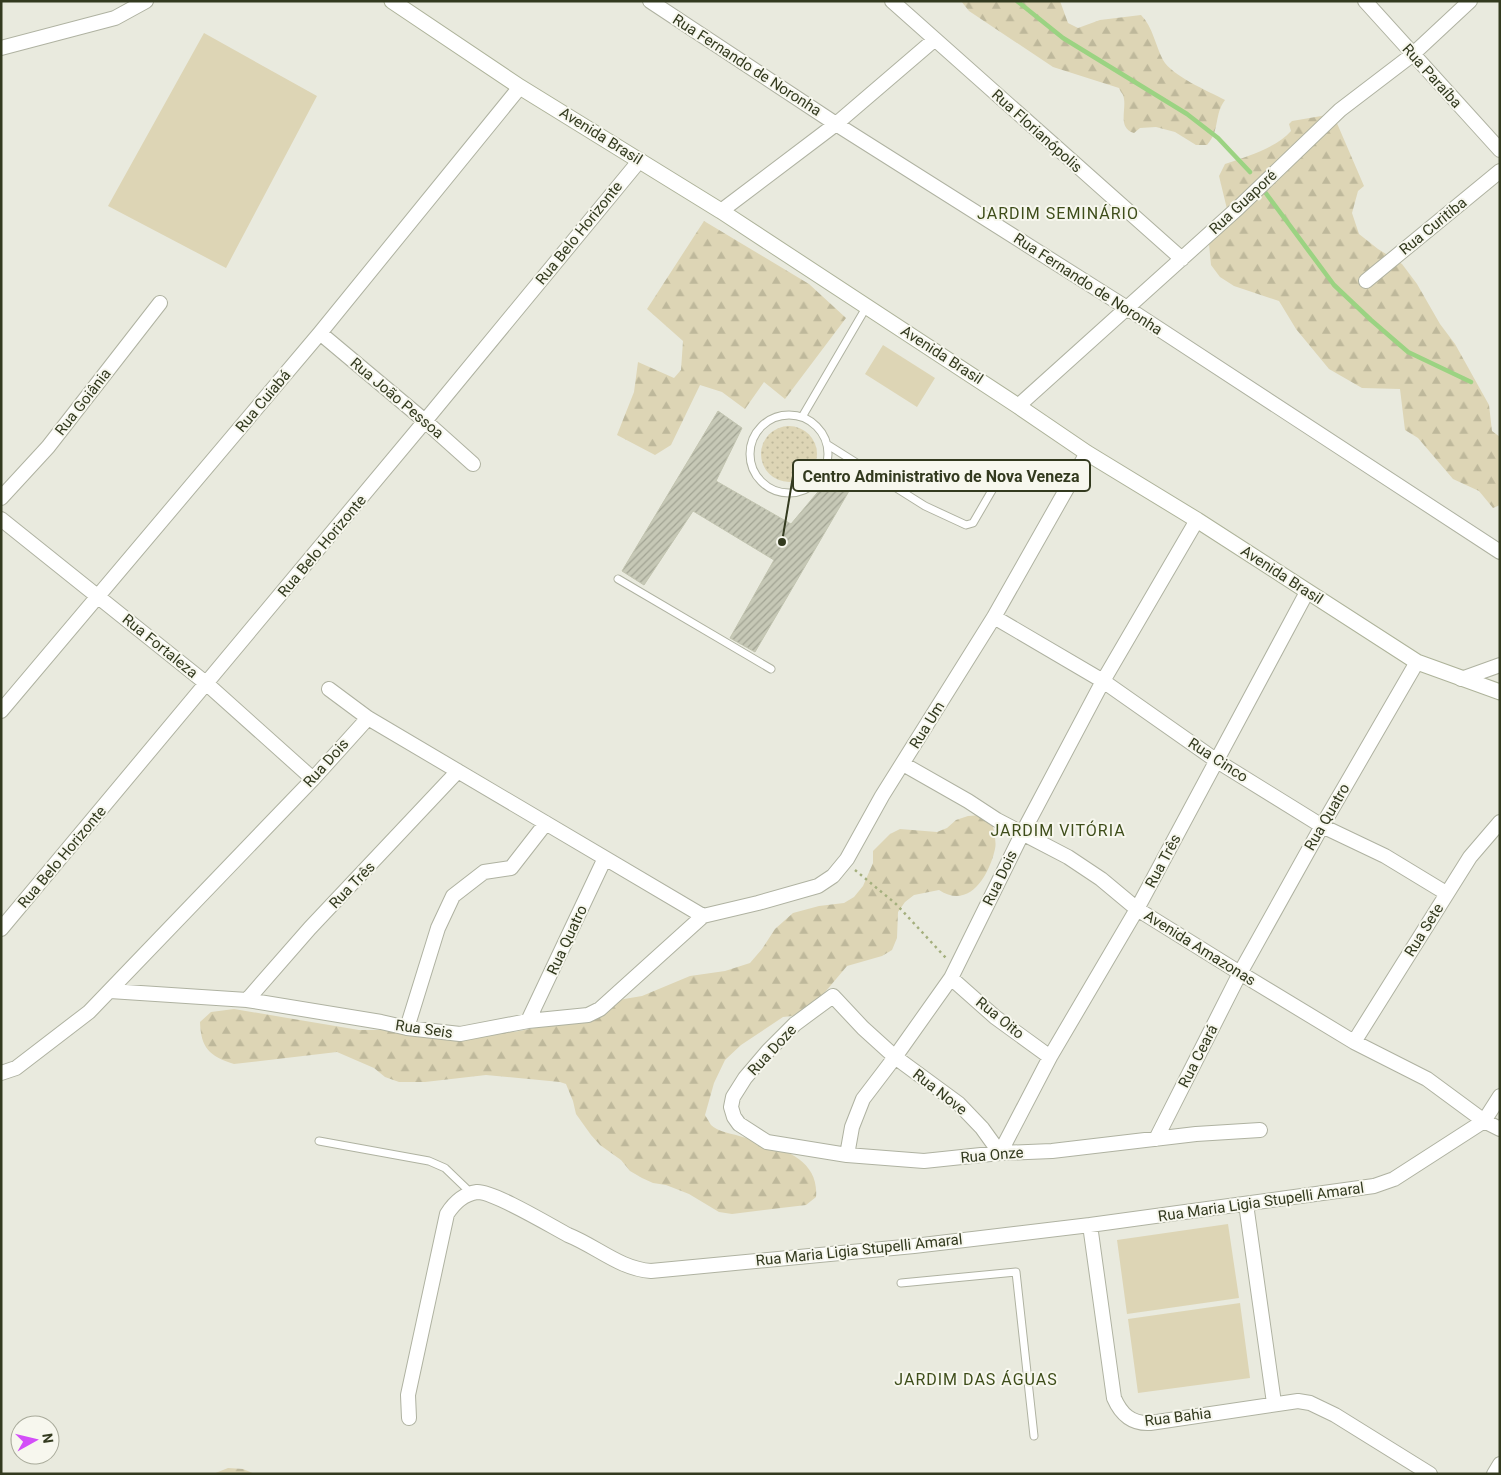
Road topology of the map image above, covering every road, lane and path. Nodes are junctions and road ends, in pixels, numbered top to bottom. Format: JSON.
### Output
{"nodes":[{"id":1,"x":392,"y":1,"type":"edge"},
{"id":2,"x":650,"y":1,"type":"edge"},
{"id":3,"x":892,"y":1,"type":"edge"},
{"id":4,"x":1365,"y":1,"type":"edge"},
{"id":5,"x":1470,"y":1,"type":"edge"},
{"id":6,"x":143,"y":2,"type":"edge"},
{"id":7,"x":934,"y":40,"type":"junction"},
{"id":8,"x":1,"y":48,"type":"edge"},
{"id":9,"x":1412,"y":55,"type":"junction"},
{"id":10,"x":520,"y":87,"type":"junction"},
{"id":11,"x":836,"y":124,"type":"junction"},
{"id":12,"x":1500,"y":150,"type":"edge"},
{"id":13,"x":640,"y":160,"type":"junction"},
{"id":14,"x":1500,"y":171,"type":"edge"},
{"id":15,"x":721,"y":211,"type":"junction"},
{"id":16,"x":1182,"y":259,"type":"junction"},
{"id":17,"x":1366,"y":281,"type":"dead end"},
{"id":18,"x":160,"y":303,"type":"dead end"},
{"id":19,"x":867,"y":306,"type":"junction"},
{"id":20,"x":1127,"y":308,"type":"junction"},
{"id":21,"x":320,"y":333,"type":"junction"},
{"id":22,"x":1018,"y":406,"type":"junction"},
{"id":23,"x":802,"y":417,"type":"junction"},
{"id":24,"x":425,"y":421,"type":"junction"},
{"id":25,"x":828,"y":445,"type":"junction"},
{"id":26,"x":1087,"y":453,"type":"junction"},
{"id":27,"x":473,"y":464,"type":"dead end"},
{"id":28,"x":998,"y":480,"type":"dead end"},
{"id":29,"x":1,"y":498,"type":"edge"},
{"id":30,"x":1,"y":519,"type":"edge"},
{"id":31,"x":1197,"y":520,"type":"junction"},
{"id":32,"x":1500,"y":552,"type":"edge"},
{"id":33,"x":618,"y":579,"type":"dead end"},
{"id":34,"x":1307,"y":592,"type":"junction"},
{"id":35,"x":98,"y":595,"type":"junction"},
{"id":36,"x":994,"y":617,"type":"junction"},
{"id":37,"x":1417,"y":662,"type":"junction"},
{"id":38,"x":1500,"y":665,"type":"edge"},
{"id":39,"x":771,"y":669,"type":"dead end"},
{"id":40,"x":1461,"y":679,"type":"junction"},
{"id":41,"x":1103,"y":682,"type":"junction"},
{"id":42,"x":207,"y":684,"type":"junction"},
{"id":43,"x":329,"y":689,"type":"dead end"},
{"id":44,"x":1500,"y":692,"type":"edge"},
{"id":45,"x":1,"y":711,"type":"edge"},
{"id":46,"x":368,"y":718,"type":"junction"},
{"id":47,"x":1217,"y":760,"type":"junction"},
{"id":48,"x":903,"y":764,"type":"junction"},
{"id":49,"x":458,"y":771,"type":"junction"},
{"id":50,"x":313,"y":779,"type":"junction"},
{"id":51,"x":1500,"y":822,"type":"edge"},
{"id":52,"x":546,"y":823,"type":"junction"},
{"id":53,"x":1322,"y":826,"type":"junction"},
{"id":54,"x":1023,"y":832,"type":"junction"},
{"id":55,"x":605,"y":858,"type":"junction"},
{"id":56,"x":845,"y":862,"type":"junction"},
{"id":57,"x":1446,"y":894,"type":"junction"},
{"id":58,"x":1137,"y":908,"type":"junction"},
{"id":59,"x":702,"y":916,"type":"junction"},
{"id":60,"x":1,"y":929,"type":"edge"},
{"id":61,"x":953,"y":973,"type":"junction"},
{"id":62,"x":1240,"y":973,"type":"junction"},
{"id":63,"x":110,"y":991,"type":"junction"},
{"id":64,"x":833,"y":996,"type":"joint"},
{"id":65,"x":247,"y":1000,"type":"junction"},
{"id":66,"x":528,"y":1021,"type":"junction"},
{"id":67,"x":407,"y":1028,"type":"junction"},
{"id":68,"x":1354,"y":1042,"type":"junction"},
{"id":69,"x":895,"y":1057,"type":"junction"},
{"id":70,"x":1050,"y":1057,"type":"junction"},
{"id":71,"x":1,"y":1073,"type":"edge"},
{"id":72,"x":1500,"y":1096,"type":"edge"},
{"id":73,"x":734,"y":1117,"type":"joint"},
{"id":74,"x":1484,"y":1121,"type":"junction"},
{"id":75,"x":1500,"y":1129,"type":"edge"},
{"id":76,"x":1260,"y":1130,"type":"dead end"},
{"id":77,"x":1156,"y":1139,"type":"junction"},
{"id":78,"x":319,"y":1141,"type":"dead end"},
{"id":79,"x":1000,"y":1153,"type":"junction"},
{"id":80,"x":847,"y":1154,"type":"junction"},
{"id":81,"x":472,"y":1194,"type":"junction"},
{"id":82,"x":1246,"y":1204,"type":"junction"},
{"id":83,"x":1090,"y":1225,"type":"junction"},
{"id":84,"x":901,"y":1283,"type":"dead end"},
{"id":85,"x":1274,"y":1403,"type":"junction"},
{"id":86,"x":409,"y":1418,"type":"dead end"},
{"id":87,"x":1034,"y":1436,"type":"dead end"},
{"id":88,"x":1500,"y":1464,"type":"edge"},
{"id":89,"x":1430,"y":1474,"type":"edge"},
{"id":90,"x":1494,"y":1474,"type":"edge"}],
"edges":[{"from":1,"to":10,"type":"street","name":"Avenida Brasil"},
{"from":2,"to":11,"type":"street","name":"Rua Fernando de Noronha"},
{"from":3,"to":7,"type":"street","name":"Rua Florianópolis"},
{"from":4,"to":9,"type":"street","name":"Rua Paraíba"},
{"from":5,"to":9,"type":"street","name":"Rua Guaporé"},
{"from":6,"to":8,"type":"street"},
{"from":7,"to":11,"type":"street"},
{"from":7,"to":16,"type":"street","name":"Rua Florianópolis"},
{"from":9,"to":12,"type":"street","name":"Rua Paraíba"},
{"from":9,"to":16,"type":"street","name":"Rua Guaporé"},
{"from":10,"to":13,"type":"street","name":"Avenida Brasil"},
{"from":10,"to":21,"type":"street","name":"Rua Cuiabá"},
{"from":11,"to":15,"type":"street"},
{"from":11,"to":20,"type":"street","name":"Rua Fernando de Noronha"},
{"from":13,"to":15,"type":"street","name":"Avenida Brasil"},
{"from":13,"to":24,"type":"street","name":"Rua Belo Horizonte"},
{"from":14,"to":17,"type":"street","name":"Rua Curitiba"},
{"from":15,"to":19,"type":"street","name":"Avenida Brasil"},
{"from":16,"to":20,"type":"street","name":"Rua Guaporé"},
{"from":18,"to":29,"type":"street","name":"Rua Goiânia"},
{"from":19,"to":22,"type":"street","name":"Avenida Brasil"},
{"from":19,"to":23,"type":"lane"},
{"from":20,"to":22,"type":"street","name":"Rua Guaporé"},
{"from":20,"to":32,"type":"street","name":"Rua Fernando de Noronha"},
{"from":21,"to":24,"type":"street","name":"Rua João Pessoa"},
{"from":21,"to":35,"type":"street","name":"Rua Cuiabá"},
{"from":22,"to":26,"type":"street","name":"Avenida Brasil"},
{"from":23,"to":25,"type":"lane"},
{"from":23,"to":25,"type":"lane"},
{"from":24,"to":27,"type":"street","name":"Rua João Pessoa"},
{"from":24,"to":42,"type":"street","name":"Rua Belo Horizonte"},
{"from":25,"to":28,"type":"lane"},
{"from":26,"to":31,"type":"street","name":"Avenida Brasil"},
{"from":26,"to":36,"type":"street","name":"Rua Um"},
{"from":30,"to":35,"type":"street","name":"Rua Fortaleza"},
{"from":31,"to":34,"type":"street","name":"Avenida Brasil"},
{"from":31,"to":41,"type":"street","name":"Rua Dois"},
{"from":33,"to":39,"type":"lane"},
{"from":34,"to":37,"type":"street","name":"Avenida Brasil"},
{"from":34,"to":47,"type":"street","name":"Rua Três"},
{"from":35,"to":42,"type":"street","name":"Rua Fortaleza"},
{"from":35,"to":45,"type":"street","name":"Rua Cuiabá"},
{"from":36,"to":41,"type":"street","name":"Rua Cinco"},
{"from":36,"to":48,"type":"street","name":"Rua Um"},
{"from":37,"to":40,"type":"street","name":"Avenida Brasil"},
{"from":37,"to":53,"type":"street","name":"Rua Quatro"},
{"from":38,"to":40,"type":"street"},
{"from":40,"to":44,"type":"street","name":"Avenida Brasil"},
{"from":41,"to":47,"type":"street","name":"Rua Cinco"},
{"from":41,"to":54,"type":"street","name":"Rua Dois"},
{"from":42,"to":50,"type":"street","name":"Rua Fortaleza"},
{"from":42,"to":60,"type":"street","name":"Rua Belo Horizonte"},
{"from":43,"to":46,"type":"street"},
{"from":46,"to":49,"type":"street"},
{"from":46,"to":50,"type":"street","name":"Rua Dois"},
{"from":47,"to":53,"type":"street","name":"Rua Cinco"},
{"from":47,"to":58,"type":"street","name":"Rua Três"},
{"from":48,"to":54,"type":"street","name":"Avenida Amazonas"},
{"from":48,"to":56,"type":"street","name":"Rua Um"},
{"from":49,"to":52,"type":"street"},
{"from":49,"to":65,"type":"street","name":"Rua Três"},
{"from":50,"to":63,"type":"street","name":"Rua Dois"},
{"from":51,"to":57,"type":"street","name":"Rua Sete"},
{"from":52,"to":55,"type":"street"},
{"from":52,"to":67,"type":"street"},
{"from":53,"to":57,"type":"street","name":"Rua Cinco"},
{"from":53,"to":62,"type":"street","name":"Rua Quatro"},
{"from":54,"to":58,"type":"street","name":"Avenida Amazonas"},
{"from":54,"to":61,"type":"street","name":"Rua Dois"},
{"from":55,"to":59,"type":"street"},
{"from":55,"to":66,"type":"street","name":"Rua Quatro"},
{"from":56,"to":59,"type":"street","name":"Rua Um"},
{"from":56,"to":61,"type":"path"},
{"from":57,"to":68,"type":"street","name":"Rua Sete"},
{"from":58,"to":62,"type":"street","name":"Avenida Amazonas"},
{"from":58,"to":70,"type":"street","name":"Rua Três"},
{"from":59,"to":66,"type":"street","name":"Rua Seis"},
{"from":61,"to":69,"type":"street","name":"Rua Dois"},
{"from":61,"to":70,"type":"street","name":"Rua Oito"},
{"from":62,"to":68,"type":"street","name":"Avenida Amazonas"},
{"from":62,"to":77,"type":"street","name":"Rua Ceará"},
{"from":63,"to":65,"type":"street","name":"Rua Seis"},
{"from":63,"to":71,"type":"street","name":"Rua Dois"},
{"from":64,"to":69,"type":"street","name":"Rua Nove"},
{"from":64,"to":73,"type":"street","name":"Rua Doze"},
{"from":65,"to":67,"type":"street","name":"Rua Seis"},
{"from":66,"to":67,"type":"street","name":"Rua Seis"},
{"from":68,"to":74,"type":"street","name":"Avenida Amazonas"},
{"from":69,"to":79,"type":"street","name":"Rua Nove"},
{"from":69,"to":80,"type":"street","name":"Rua Dois"},
{"from":70,"to":79,"type":"street","name":"Rua Três"},
{"from":72,"to":74,"type":"street"},
{"from":73,"to":80,"type":"street","name":"Rua Onze"},
{"from":74,"to":75,"type":"street","name":"Avenida Amazonas"},
{"from":74,"to":82,"type":"street","name":"Rua Maria Ligia Stupelli Amaral"},
{"from":76,"to":77,"type":"street","name":"Rua Onze"},
{"from":77,"to":79,"type":"street","name":"Rua Onze"},
{"from":78,"to":81,"type":"lane"},
{"from":79,"to":80,"type":"street","name":"Rua Onze"},
{"from":81,"to":83,"type":"street","name":"Rua Maria Ligia Stupelli Amaral"},
{"from":81,"to":86,"type":"street"},
{"from":82,"to":83,"type":"street","name":"Rua Maria Ligia Stupelli Amaral"},
{"from":82,"to":85,"type":"street"},
{"from":83,"to":85,"type":"street","name":"Rua Bahia"},
{"from":84,"to":87,"type":"lane"},
{"from":85,"to":89,"type":"street","name":"Rua Bahia"},
{"from":88,"to":90,"type":"street"}]}
